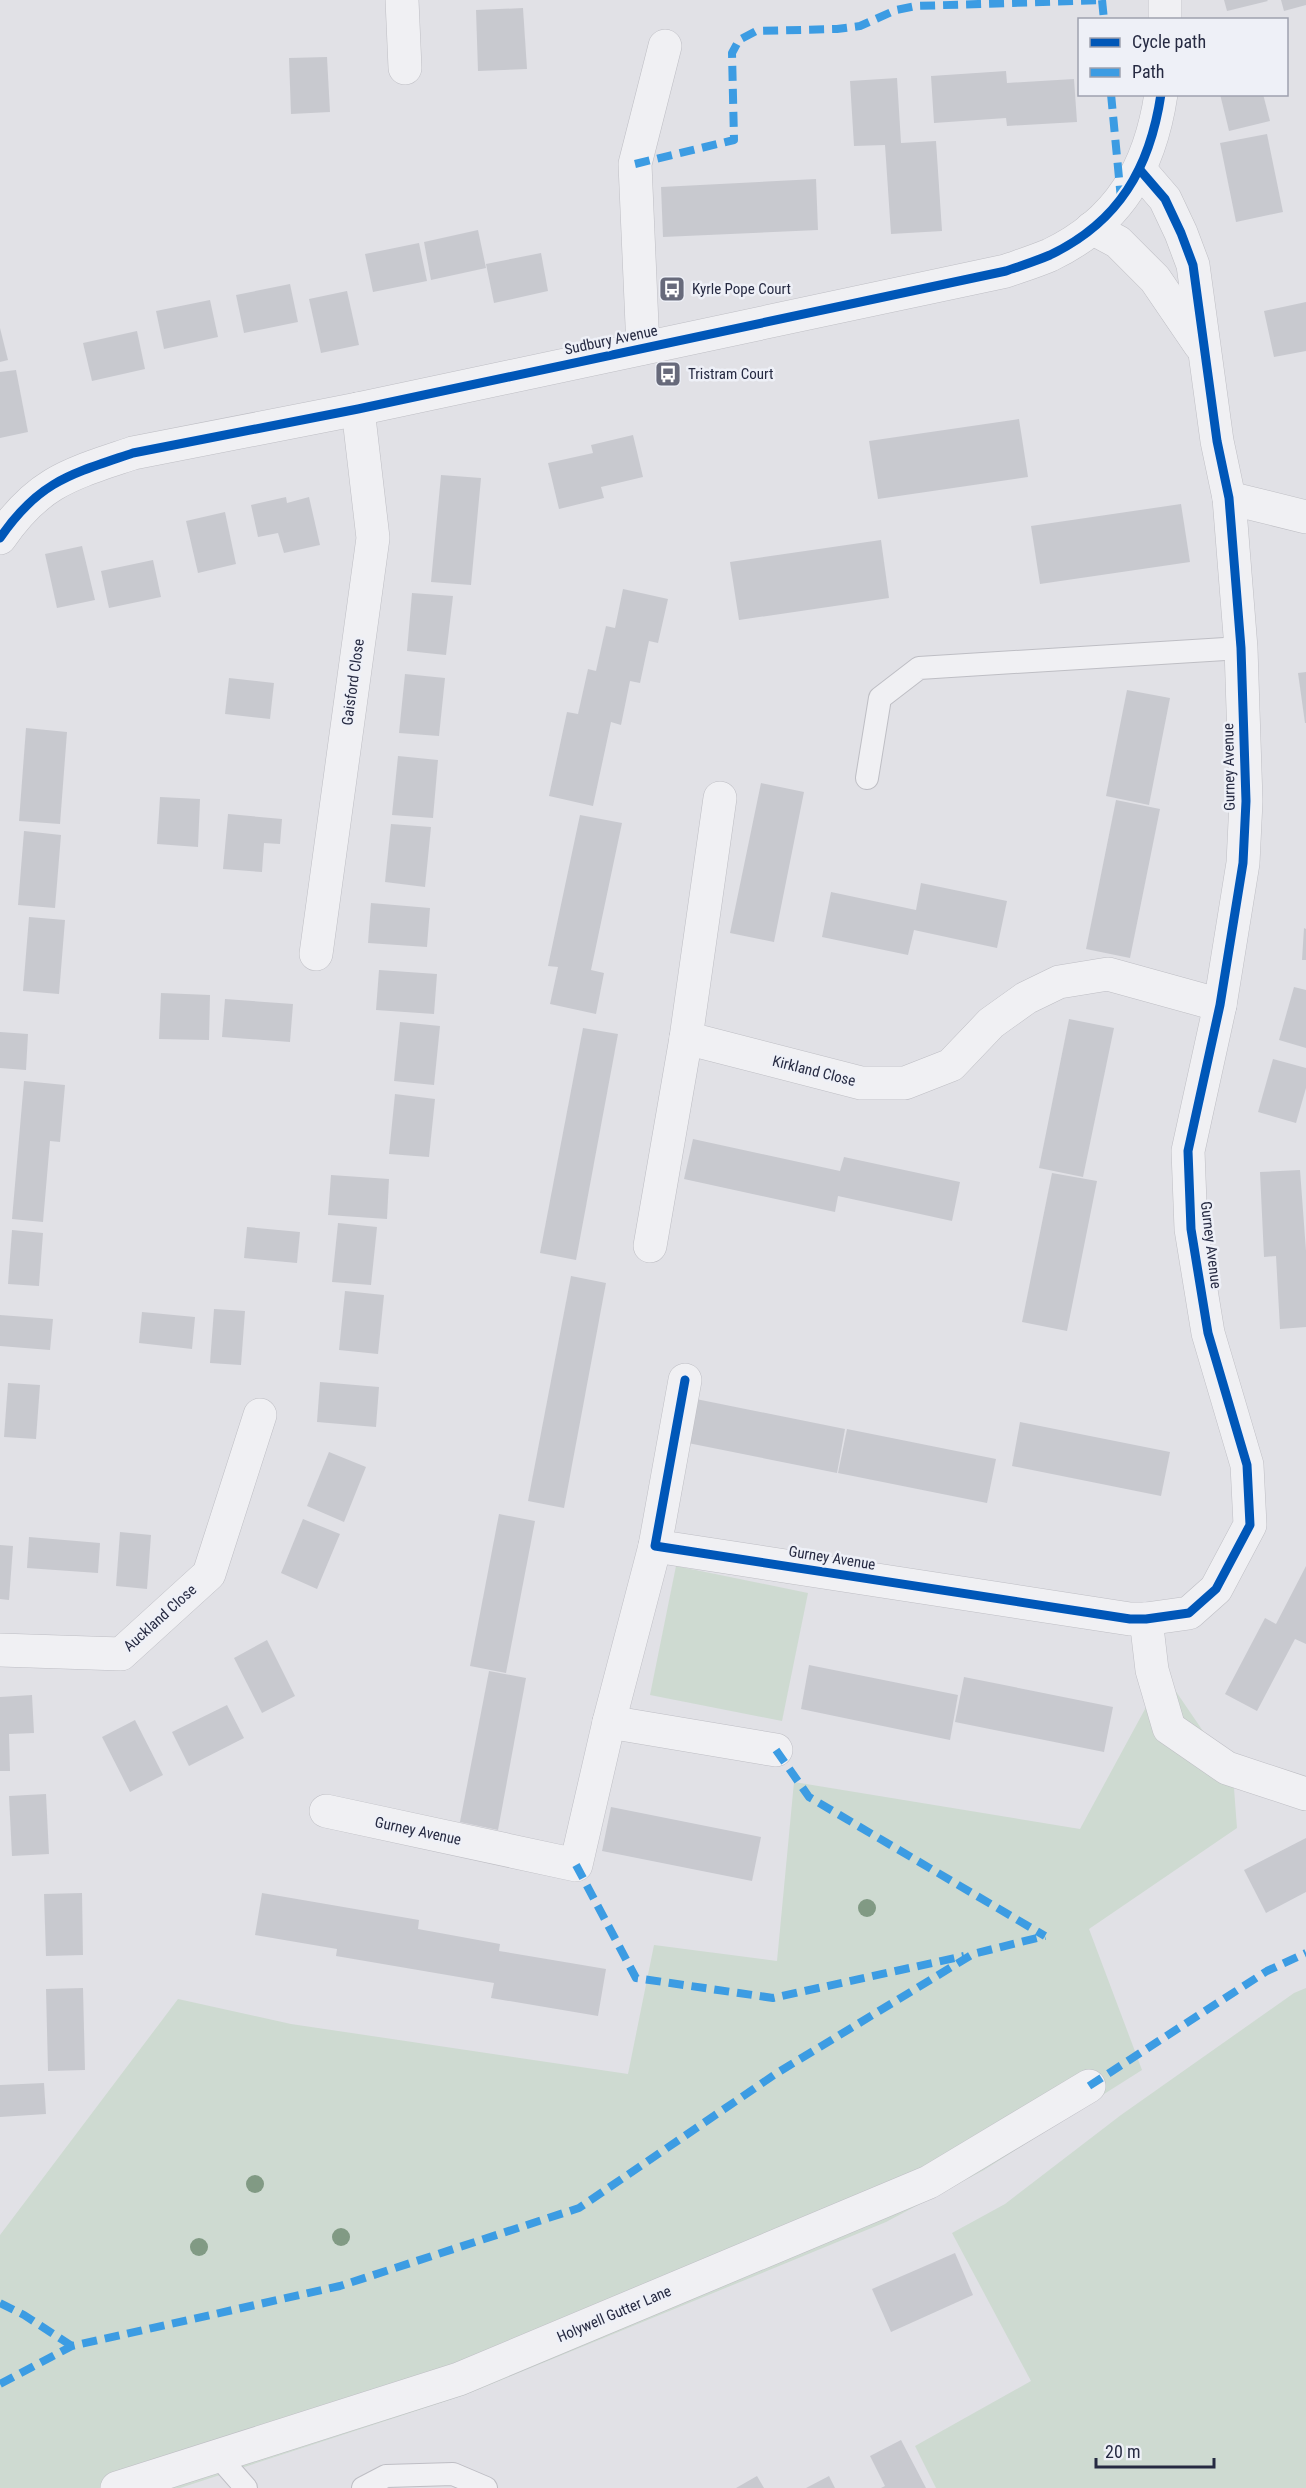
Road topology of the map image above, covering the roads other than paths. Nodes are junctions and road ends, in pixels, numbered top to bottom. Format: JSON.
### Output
{"nodes":[{"id":1,"x":402,"y":0,"type":"edge"},
{"id":2,"x":1165,"y":0,"type":"edge"},
{"id":3,"x":1165,"y":18,"type":"edge"},
{"id":4,"x":665,"y":46,"type":"dead end"},
{"id":5,"x":405,"y":68,"type":"dead end"},
{"id":6,"x":1161,"y":96,"type":"edge"},
{"id":7,"x":1140,"y":170,"type":"junction"},
{"id":8,"x":1092,"y":228,"type":"junction"},
{"id":9,"x":643,"y":348,"type":"junction"},
{"id":10,"x":1203,"y":349,"type":"junction"},
{"id":11,"x":358,"y":409,"type":"junction"},
{"id":12,"x":1229,"y":498,"type":"junction"},
{"id":13,"x":1306,"y":518,"type":"edge"},
{"id":14,"x":0,"y":538,"type":"edge"},
{"id":15,"x":1241,"y":648,"type":"junction"},
{"id":16,"x":867,"y":778,"type":"dead end"},
{"id":17,"x":720,"y":798,"type":"dead end"},
{"id":18,"x":316,"y":954,"type":"dead end"},
{"id":19,"x":1220,"y":1005,"type":"junction"},
{"id":20,"x":686,"y":1038,"type":"junction"},
{"id":21,"x":650,"y":1246,"type":"dead end"},
{"id":22,"x":685,"y":1380,"type":"dead end"},
{"id":23,"x":261,"y":1415,"type":"dead end"},
{"id":24,"x":655,"y":1546,"type":"junction"},
{"id":25,"x":1146,"y":1619,"type":"junction"},
{"id":26,"x":0,"y":1650,"type":"edge"},
{"id":27,"x":609,"y":1722,"type":"junction"},
{"id":28,"x":776,"y":1750,"type":"dead end"},
{"id":29,"x":1306,"y":1794,"type":"edge"},
{"id":30,"x":326,"y":1811,"type":"dead end"},
{"id":31,"x":1089,"y":2086,"type":"dead end"},
{"id":32,"x":217,"y":2455,"type":"junction"},
{"id":33,"x":117,"y":2488,"type":"edge"},
{"id":34,"x":246,"y":2488,"type":"edge"},
{"id":35,"x":363,"y":2488,"type":"edge"},
{"id":36,"x":486,"y":2488,"type":"edge"}],
"edges":[{"from":1,"to":5,"type":"street"},
{"from":2,"to":3,"type":"street"},
{"from":4,"to":9,"type":"street"},
{"from":6,"to":7,"type":"street","name":"Sudbury Avenue"},
{"from":7,"to":8,"type":"street","name":"Sudbury Avenue"},
{"from":7,"to":10,"type":"street","name":"Gurney Avenue"},
{"from":8,"to":9,"type":"street","name":"Sudbury Avenue"},
{"from":8,"to":10,"type":"street","name":"Gurney Avenue"},
{"from":9,"to":11,"type":"street","name":"Sudbury Avenue"},
{"from":10,"to":12,"type":"street","name":"Gurney Avenue"},
{"from":11,"to":14,"type":"street","name":"Sudbury Avenue"},
{"from":11,"to":18,"type":"street","name":"Gaisford Close"},
{"from":12,"to":13,"type":"street"},
{"from":12,"to":15,"type":"street","name":"Gurney Avenue"},
{"from":15,"to":16,"type":"lane"},
{"from":15,"to":19,"type":"street","name":"Gurney Avenue"},
{"from":17,"to":20,"type":"street"},
{"from":19,"to":20,"type":"street","name":"Kirkland Close"},
{"from":19,"to":25,"type":"street","name":"Gurney Avenue"},
{"from":20,"to":21,"type":"street"},
{"from":22,"to":24,"type":"street","name":"Gurney Avenue"},
{"from":23,"to":26,"type":"street","name":"Auckland Close"},
{"from":24,"to":25,"type":"street","name":"Gurney Avenue"},
{"from":24,"to":27,"type":"street","name":"Gurney Avenue"},
{"from":25,"to":29,"type":"street"},
{"from":27,"to":28,"type":"street"},
{"from":27,"to":30,"type":"street","name":"Gurney Avenue"},
{"from":31,"to":32,"type":"street","name":"Holywell Gutter Lane"},
{"from":32,"to":33,"type":"street","name":"Holywell Gutter Lane"},
{"from":32,"to":34,"type":"lane"},
{"from":35,"to":36,"type":"lane"}]}
